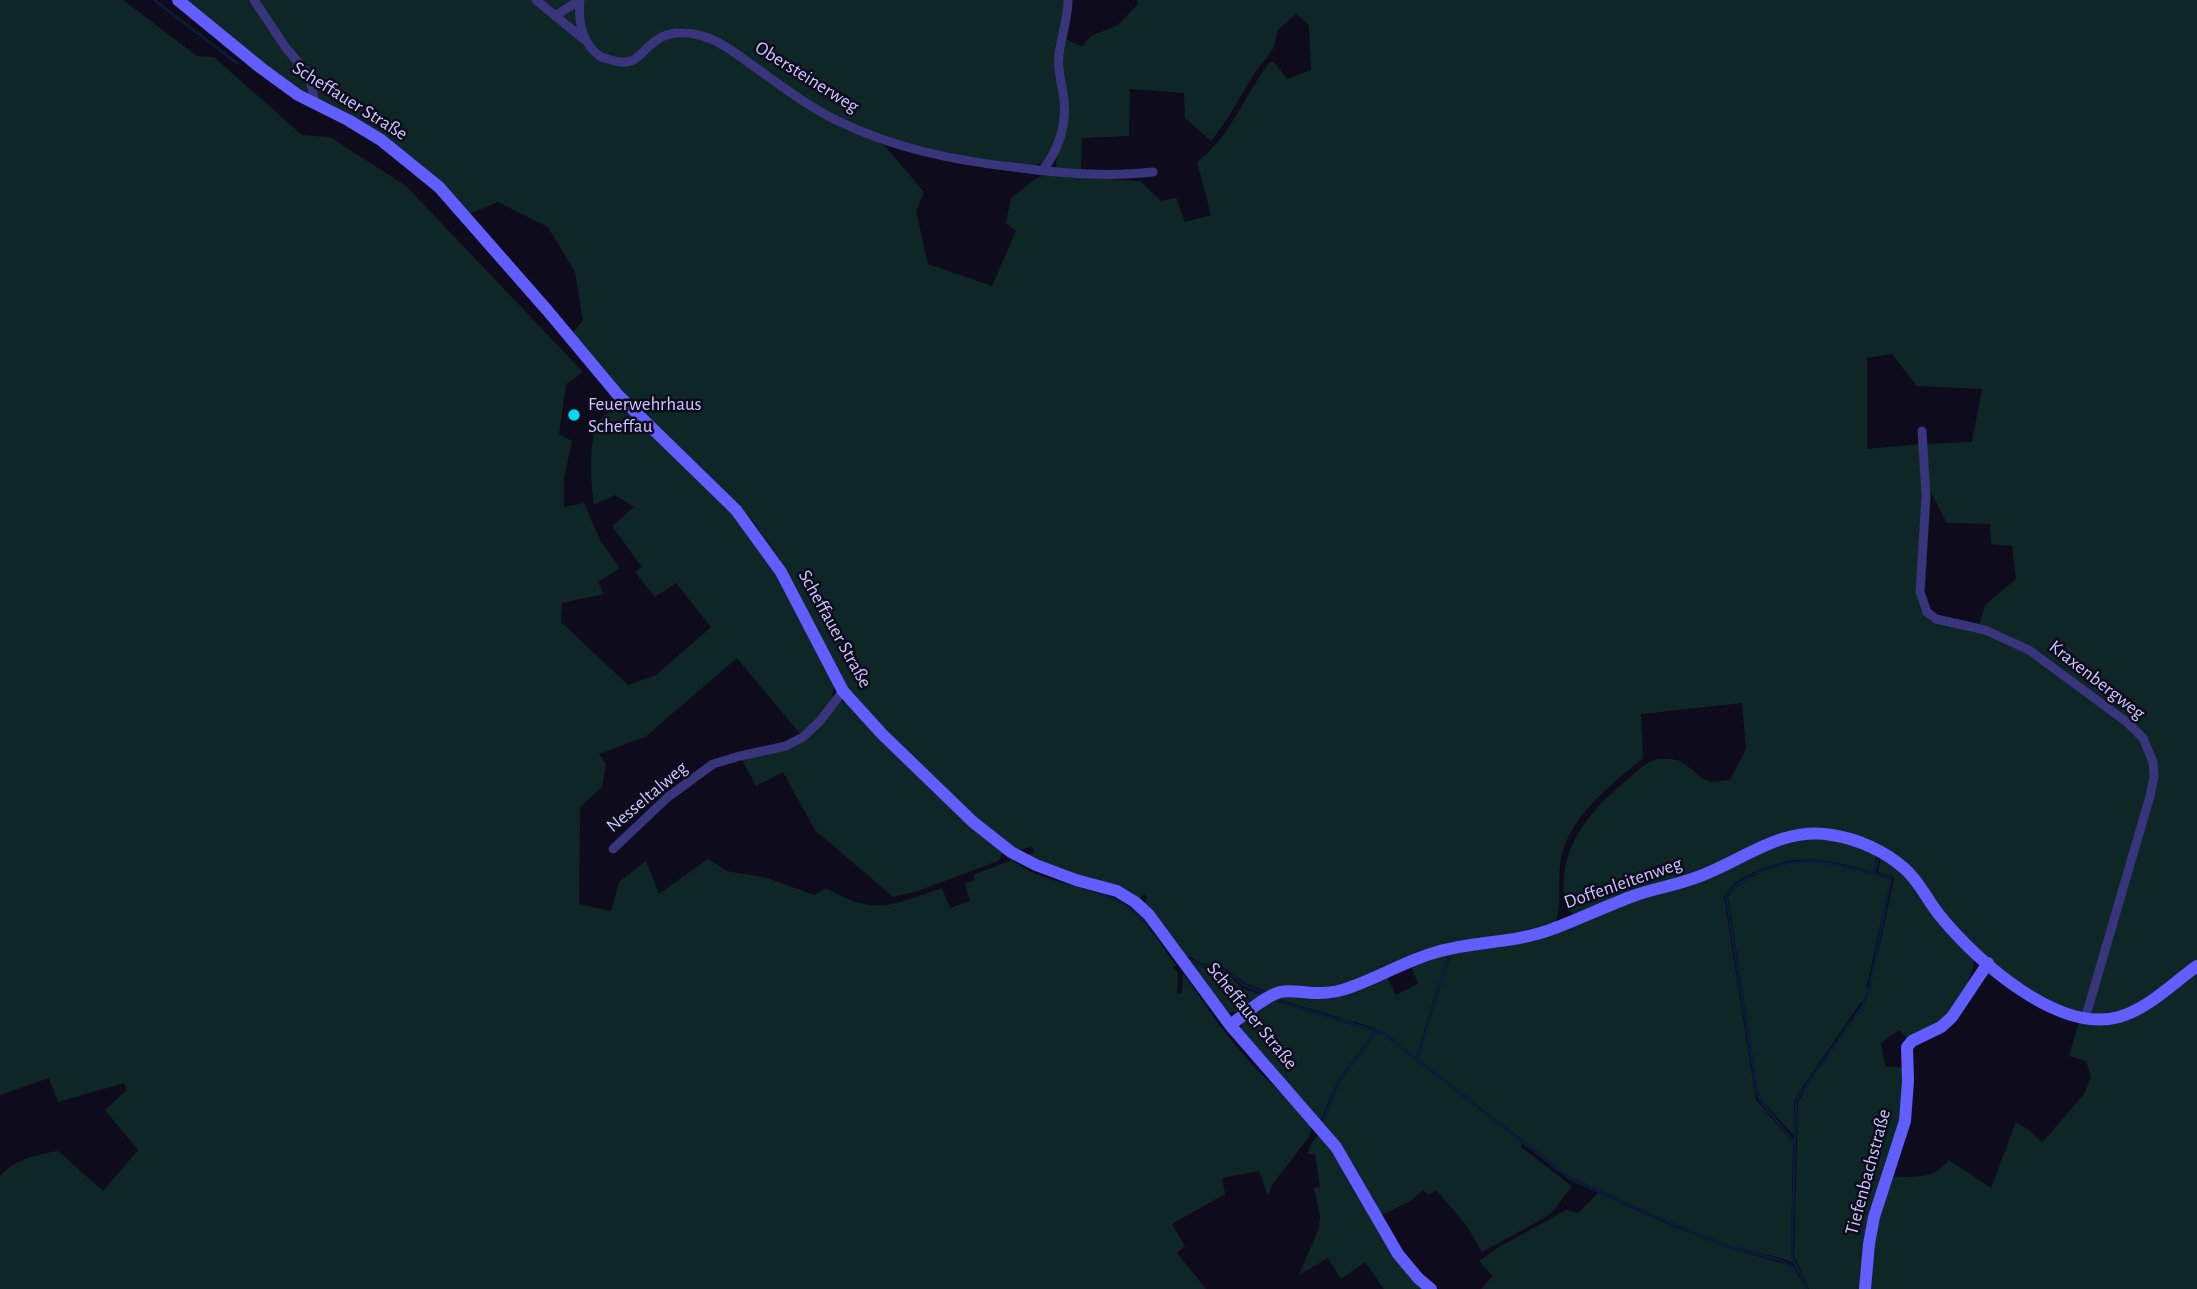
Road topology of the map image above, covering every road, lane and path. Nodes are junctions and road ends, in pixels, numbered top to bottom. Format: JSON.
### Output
{"nodes":[{"id":1,"x":178,"y":0,"type":"edge"},
{"id":2,"x":254,"y":0,"type":"edge"},
{"id":3,"x":536,"y":0,"type":"edge"},
{"id":4,"x":580,"y":0,"type":"edge"},
{"id":5,"x":1068,"y":0,"type":"edge"},
{"id":6,"x":555,"y":16,"type":"junction"},
{"id":7,"x":586,"y":41,"type":"junction"},
{"id":8,"x":315,"y":102,"type":"junction"},
{"id":9,"x":1042,"y":171,"type":"junction"},
{"id":10,"x":1153,"y":172,"type":"dead end"},
{"id":11,"x":1922,"y":431,"type":"dead end"},
{"id":12,"x":843,"y":691,"type":"junction"},
{"id":13,"x":613,"y":849,"type":"dead end"},
{"id":14,"x":1988,"y":963,"type":"junction"},
{"id":15,"x":2197,"y":966,"type":"edge"},
{"id":16,"x":2085,"y":1019,"type":"junction"},
{"id":17,"x":1230,"y":1025,"type":"junction"},
{"id":18,"x":1431,"y":1289,"type":"edge"},
{"id":19,"x":1865,"y":1289,"type":"edge"}],
"edges":[{"from":1,"to":8,"type":"street","name":"Scheffauer Straße"},
{"from":2,"to":8,"type":"street"},
{"from":3,"to":6,"type":"street"},
{"from":4,"to":6,"type":"street"},
{"from":4,"to":7,"type":"street"},
{"from":5,"to":9,"type":"street"},
{"from":6,"to":7,"type":"street"},
{"from":7,"to":9,"type":"street","name":"Obersteinerweg"},
{"from":8,"to":12,"type":"street","name":"Scheffauer Straße"},
{"from":9,"to":10,"type":"street","name":"Obersteinerweg"},
{"from":11,"to":16,"type":"street","name":"Kraxenbergweg"},
{"from":12,"to":13,"type":"street","name":"Nesseltalweg"},
{"from":12,"to":17,"type":"street","name":"Scheffauer Straße"},
{"from":14,"to":16,"type":"street"},
{"from":14,"to":17,"type":"street","name":"Doffenleitenweg"},
{"from":14,"to":19,"type":"street","name":"Tiefenbachstraße"},
{"from":15,"to":16,"type":"street"},
{"from":17,"to":18,"type":"street","name":"Scheffauer Straße"}]}
